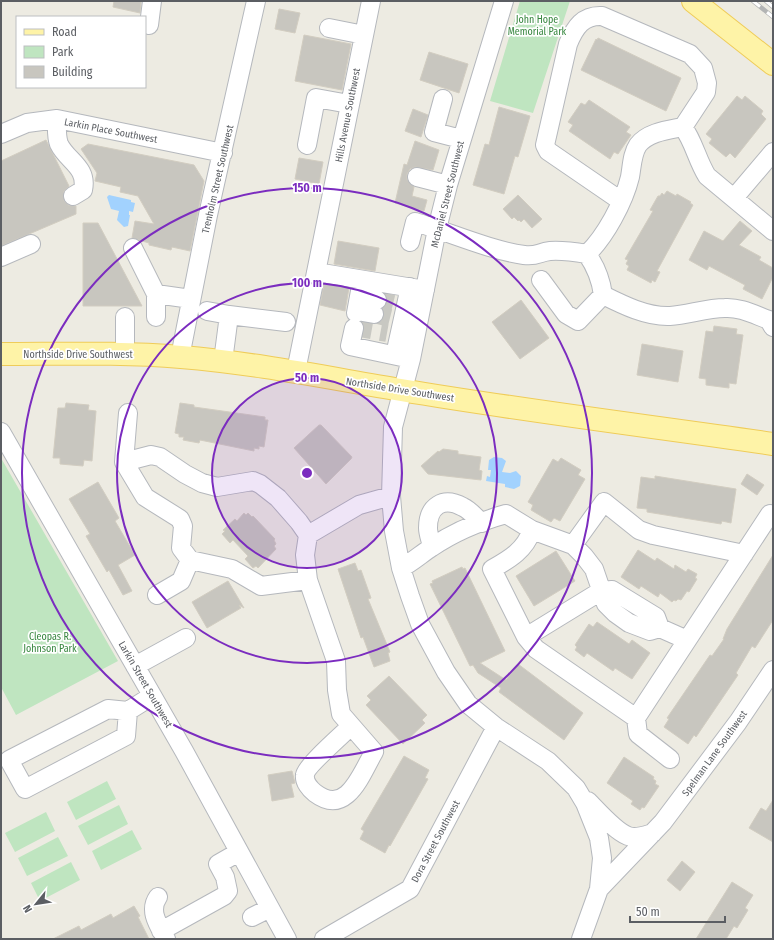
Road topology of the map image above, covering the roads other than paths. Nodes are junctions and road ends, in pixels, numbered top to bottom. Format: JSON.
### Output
{"nodes":[{"id":1,"x":152,"y":1,"type":"edge"},
{"id":2,"x":256,"y":1,"type":"edge"},
{"id":3,"x":371,"y":1,"type":"edge"},
{"id":4,"x":504,"y":1,"type":"edge"},
{"id":5,"x":693,"y":1,"type":"edge"},
{"id":6,"x":149,"y":25,"type":"dead end"},
{"id":7,"x":329,"y":28,"type":"dead end"},
{"id":8,"x":364,"y":35,"type":"junction"},
{"id":9,"x":773,"y":64,"type":"edge"},
{"id":10,"x":443,"y":99,"type":"dead end"},
{"id":11,"x":350,"y":104,"type":"junction"},
{"id":12,"x":57,"y":119,"type":"junction"},
{"id":13,"x":683,"y":127,"type":"junction"},
{"id":14,"x":1,"y":134,"type":"edge"},
{"id":15,"x":461,"y":139,"type":"junction"},
{"id":16,"x":307,"y":145,"type":"dead end"},
{"id":17,"x":223,"y":152,"type":"junction"},
{"id":18,"x":773,"y":152,"type":"edge"},
{"id":19,"x":417,"y":176,"type":"dead end"},
{"id":20,"x":448,"y":185,"type":"junction"},
{"id":21,"x":73,"y":196,"type":"dead end"},
{"id":22,"x":734,"y":198,"type":"junction"},
{"id":23,"x":621,"y":201,"type":"junction"},
{"id":24,"x":437,"y":229,"type":"junction"},
{"id":25,"x":773,"y":231,"type":"edge"},
{"id":26,"x":410,"y":242,"type":"dead end"},
{"id":27,"x":31,"y":244,"type":"dead end"},
{"id":28,"x":133,"y":248,"type":"dead end"},
{"id":29,"x":587,"y":254,"type":"junction"},
{"id":30,"x":1,"y":257,"type":"edge"},
{"id":31,"x":316,"y":272,"type":"junction"},
{"id":32,"x":541,"y":280,"type":"dead end"},
{"id":33,"x":418,"y":288,"type":"junction"},
{"id":34,"x":156,"y":294,"type":"junction"},
{"id":35,"x":603,"y":295,"type":"junction"},
{"id":36,"x":191,"y":300,"type":"junction"},
{"id":37,"x":207,"y":311,"type":"dead end"},
{"id":38,"x":378,"y":312,"type":"junction"},
{"id":39,"x":229,"y":315,"type":"junction"},
{"id":40,"x":125,"y":317,"type":"dead end"},
{"id":41,"x":156,"y":317,"type":"dead end"},
{"id":42,"x":772,"y":320,"type":"edge"},
{"id":43,"x":286,"y":322,"type":"dead end"},
{"id":44,"x":1,"y":354,"type":"edge"},
{"id":45,"x":126,"y":354,"type":"junction"},
{"id":46,"x":180,"y":356,"type":"junction"},
{"id":47,"x":403,"y":357,"type":"junction"},
{"id":48,"x":222,"y":361,"type":"junction"},
{"id":49,"x":296,"y":371,"type":"junction"},
{"id":50,"x":402,"y":390,"type":"junction"},
{"id":51,"x":128,"y":413,"type":"dead end"},
{"id":52,"x":1,"y":432,"type":"edge"},
{"id":53,"x":773,"y":444,"type":"edge"},
{"id":54,"x":124,"y":462,"type":"junction"},
{"id":55,"x":391,"y":496,"type":"junction"},
{"id":56,"x":770,"y":514,"type":"dead end"},
{"id":57,"x":482,"y":523,"type":"junction"},
{"id":58,"x":532,"y":530,"type":"junction"},
{"id":59,"x":308,"y":535,"type":"junction"},
{"id":60,"x":573,"y":545,"type":"junction"},
{"id":61,"x":432,"y":547,"type":"junction"},
{"id":62,"x":744,"y":554,"type":"junction"},
{"id":63,"x":190,"y":560,"type":"junction"},
{"id":64,"x":401,"y":568,"type":"junction"},
{"id":65,"x":308,"y":580,"type":"junction"},
{"id":66,"x":601,"y":591,"type":"junction"},
{"id":67,"x":157,"y":595,"type":"dead end"},
{"id":68,"x":526,"y":637,"type":"junction"},
{"id":69,"x":186,"y":638,"type":"dead end"},
{"id":70,"x":687,"y":640,"type":"junction"},
{"id":71,"x":135,"y":666,"type":"junction"},
{"id":72,"x":773,"y":670,"type":"edge"},
{"id":73,"x":152,"y":696,"type":"junction"},
{"id":74,"x":128,"y":710,"type":"junction"},
{"id":75,"x":636,"y":718,"type":"junction"},
{"id":76,"x":351,"y":726,"type":"dead end"},
{"id":77,"x":496,"y":727,"type":"junction"},
{"id":78,"x":670,"y":759,"type":"dead end"},
{"id":79,"x":576,"y":788,"type":"junction"},
{"id":80,"x":653,"y":833,"type":"junction"},
{"id":81,"x":239,"y":852,"type":"junction"},
{"id":82,"x":599,"y":888,"type":"junction"},
{"id":83,"x":158,"y":897,"type":"dead end"},
{"id":84,"x":270,"y":908,"type":"junction"},
{"id":85,"x":252,"y":917,"type":"dead end"},
{"id":86,"x":163,"y":935,"type":"edge"},
{"id":87,"x":285,"y":938,"type":"edge"},
{"id":88,"x":324,"y":939,"type":"edge"},
{"id":89,"x":581,"y":939,"type":"edge"}],
"edges":[{"from":1,"to":6,"type":"street"},
{"from":2,"to":17,"type":"street","name":"Trenholm Street Southwest"},
{"from":3,"to":8,"type":"street","name":"Hills Avenue Southwest"},
{"from":4,"to":15,"type":"street","name":"McDaniel Street Southwest"},
{"from":5,"to":9,"type":"main road"},
{"from":7,"to":8,"type":"street"},
{"from":8,"to":11,"type":"street","name":"Hills Avenue Southwest"},
{"from":10,"to":15,"type":"street"},
{"from":11,"to":16,"type":"street"},
{"from":11,"to":31,"type":"street","name":"Hills Avenue Southwest"},
{"from":12,"to":14,"type":"street","name":"Larkin Place Southwest"},
{"from":12,"to":17,"type":"street","name":"Larkin Place Southwest"},
{"from":12,"to":21,"type":"street"},
{"from":13,"to":22,"type":"street"},
{"from":13,"to":23,"type":"street"},
{"from":13,"to":23,"type":"street"},
{"from":15,"to":20,"type":"street","name":"McDaniel Street Southwest"},
{"from":17,"to":36,"type":"street","name":"Trenholm Street Southwest"},
{"from":18,"to":22,"type":"street"},
{"from":19,"to":20,"type":"street"},
{"from":20,"to":24,"type":"street","name":"McDaniel Street Southwest"},
{"from":22,"to":25,"type":"street"},
{"from":23,"to":29,"type":"street"},
{"from":24,"to":26,"type":"street"},
{"from":24,"to":29,"type":"street"},
{"from":24,"to":33,"type":"street","name":"McDaniel Street Southwest"},
{"from":27,"to":30,"type":"street"},
{"from":28,"to":34,"type":"street"},
{"from":29,"to":35,"type":"street"},
{"from":31,"to":38,"type":"street"},
{"from":31,"to":49,"type":"street","name":"Hills Avenue Southwest"},
{"from":32,"to":35,"type":"street"},
{"from":33,"to":38,"type":"street"},
{"from":33,"to":38,"type":"street"},
{"from":33,"to":47,"type":"street","name":"McDaniel Street Southwest"},
{"from":34,"to":36,"type":"street"},
{"from":34,"to":41,"type":"street"},
{"from":35,"to":42,"type":"street"},
{"from":36,"to":46,"type":"street","name":"Trenholm Street Southwest"},
{"from":37,"to":39,"type":"street"},
{"from":38,"to":47,"type":"street"},
{"from":38,"to":47,"type":"street"},
{"from":39,"to":43,"type":"street"},
{"from":39,"to":48,"type":"street"},
{"from":40,"to":45,"type":"street"},
{"from":44,"to":45,"type":"main road","name":"Northside Drive Southwest"},
{"from":45,"to":46,"type":"main road","name":"Northside Drive Southwest"},
{"from":46,"to":48,"type":"main road","name":"Northside Drive Southwest"},
{"from":47,"to":50,"type":"street","name":"McDaniel Street Southwest"},
{"from":48,"to":49,"type":"main road","name":"Northside Drive Southwest"},
{"from":49,"to":50,"type":"main road","name":"Northside Drive Southwest"},
{"from":50,"to":53,"type":"main road","name":"Northside Drive Southwest"},
{"from":50,"to":55,"type":"street","name":"McDaniel Street Southwest"},
{"from":51,"to":54,"type":"street"},
{"from":52,"to":71,"type":"street","name":"Larkin Street Southwest"},
{"from":54,"to":59,"type":"street"},
{"from":54,"to":63,"type":"street"},
{"from":55,"to":59,"type":"street"},
{"from":55,"to":64,"type":"street","name":"McDaniel Street Southwest"},
{"from":56,"to":62,"type":"street"},
{"from":57,"to":58,"type":"street"},
{"from":57,"to":61,"type":"street"},
{"from":57,"to":61,"type":"street"},
{"from":58,"to":60,"type":"street"},
{"from":58,"to":68,"type":"street"},
{"from":59,"to":65,"type":"street"},
{"from":60,"to":62,"type":"street"},
{"from":60,"to":66,"type":"street"},
{"from":61,"to":64,"type":"street"},
{"from":62,"to":70,"type":"street"},
{"from":63,"to":65,"type":"street"},
{"from":63,"to":67,"type":"street"},
{"from":64,"to":77,"type":"street","name":"McDaniel Street Southwest"},
{"from":65,"to":76,"type":"street"},
{"from":66,"to":68,"type":"street"},
{"from":66,"to":70,"type":"street"},
{"from":68,"to":75,"type":"street"},
{"from":69,"to":71,"type":"street"},
{"from":70,"to":75,"type":"street"},
{"from":71,"to":73,"type":"street","name":"Larkin Street Southwest"},
{"from":72,"to":80,"type":"street","name":"Spelman Lane Southwest"},
{"from":73,"to":74,"type":"street"},
{"from":73,"to":81,"type":"street","name":"Larkin Street Southwest"},
{"from":74,"to":74,"type":"street"},
{"from":75,"to":78,"type":"street"},
{"from":77,"to":79,"type":"street","name":"McDaniel Street Southwest"},
{"from":77,"to":88,"type":"street","name":"Dora Street Southwest"},
{"from":79,"to":80,"type":"street"},
{"from":79,"to":82,"type":"street"},
{"from":80,"to":82,"type":"street","name":"Spelman Lane Southwest"},
{"from":81,"to":84,"type":"street","name":"Larkin Street Southwest"},
{"from":81,"to":86,"type":"street"},
{"from":82,"to":89,"type":"street","name":"Spelman Lane Southwest"},
{"from":83,"to":86,"type":"street"},
{"from":84,"to":85,"type":"street"},
{"from":84,"to":87,"type":"street","name":"Larkin Street Southwest"}]}
